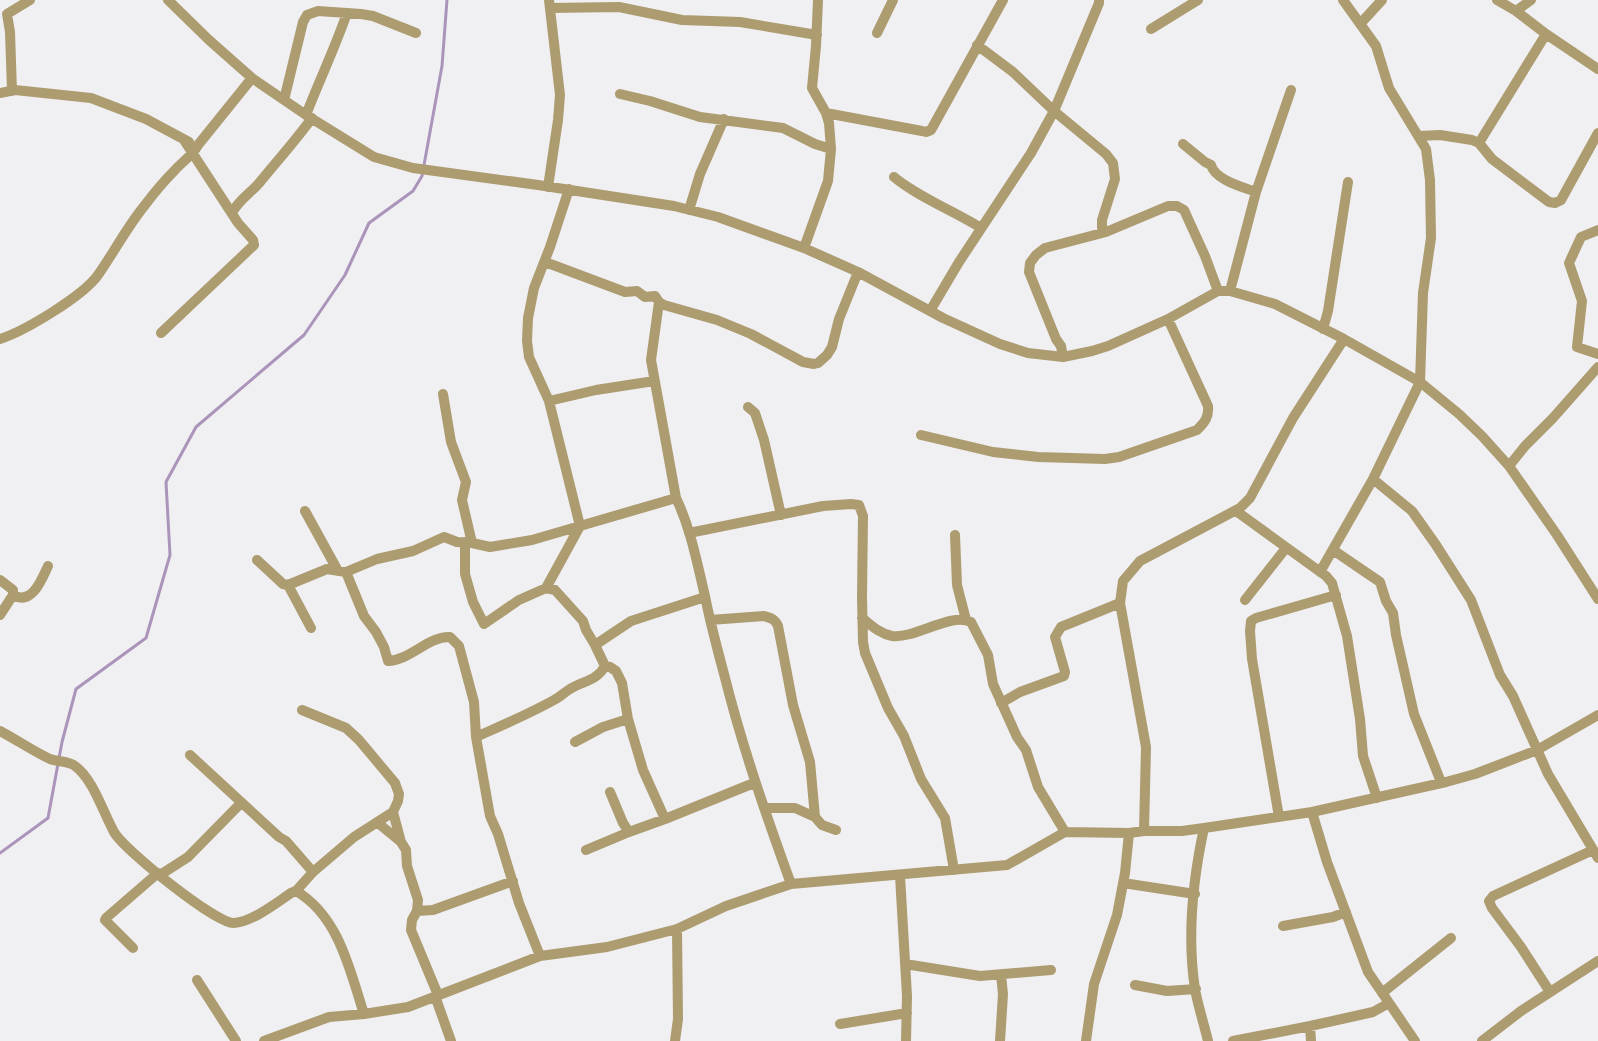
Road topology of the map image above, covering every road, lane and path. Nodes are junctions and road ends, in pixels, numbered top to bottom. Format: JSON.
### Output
{"nodes":[{"id":1,"x":30,"y":0,"type":"edge"},
{"id":2,"x":168,"y":0,"type":"edge"},
{"id":3,"x":818,"y":0,"type":"edge"},
{"id":4,"x":894,"y":0,"type":"edge"},
{"id":5,"x":1003,"y":0,"type":"edge"},
{"id":6,"x":1099,"y":0,"type":"edge"},
{"id":7,"x":1198,"y":0,"type":"edge"},
{"id":8,"x":1343,"y":0,"type":"edge"},
{"id":9,"x":1382,"y":0,"type":"edge"},
{"id":10,"x":1497,"y":0,"type":"edge"},
{"id":11,"x":1531,"y":0,"type":"edge"},
{"id":12,"x":550,"y":4,"type":"edge"},
{"id":13,"x":1516,"y":10,"type":"junction"},
{"id":14,"x":3,"y":14,"type":"edge"},
{"id":15,"x":347,"y":14,"type":"junction"},
{"id":16,"x":1360,"y":24,"type":"junction"},
{"id":17,"x":1151,"y":29,"type":"dead end"},
{"id":18,"x":416,"y":33,"type":"dead end"},
{"id":19,"x":877,"y":34,"type":"dead end"},
{"id":20,"x":1546,"y":34,"type":"junction"},
{"id":21,"x":817,"y":35,"type":"junction"},
{"id":22,"x":977,"y":45,"type":"junction"},
{"id":23,"x":1598,"y":69,"type":"edge"},
{"id":24,"x":252,"y":78,"type":"junction"},
{"id":25,"x":12,"y":90,"type":"junction"},
{"id":26,"x":1291,"y":90,"type":"dead end"},
{"id":27,"x":0,"y":93,"type":"edge"},
{"id":28,"x":620,"y":94,"type":"dead end"},
{"id":29,"x":284,"y":100,"type":"junction"},
{"id":30,"x":1054,"y":111,"type":"junction"},
{"id":31,"x":826,"y":113,"type":"junction"},
{"id":32,"x":309,"y":116,"type":"junction"},
{"id":33,"x":724,"y":119,"type":"junction"},
{"id":34,"x":1598,"y":133,"type":"edge"},
{"id":35,"x":1419,"y":136,"type":"junction"},
{"id":36,"x":1479,"y":143,"type":"junction"},
{"id":37,"x":1183,"y":144,"type":"dead end"},
{"id":38,"x":831,"y":149,"type":"junction"},
{"id":39,"x":195,"y":150,"type":"junction"},
{"id":40,"x":894,"y":177,"type":"dead end"},
{"id":41,"x":1348,"y":182,"type":"dead end"},
{"id":42,"x":548,"y":187,"type":"junction"},
{"id":43,"x":569,"y":190,"type":"junction"},
{"id":44,"x":1256,"y":192,"type":"junction"},
{"id":45,"x":234,"y":209,"type":"junction"},
{"id":46,"x":689,"y":210,"type":"junction"},
{"id":47,"x":981,"y":228,"type":"junction"},
{"id":48,"x":1598,"y":230,"type":"edge"},
{"id":49,"x":1106,"y":232,"type":"junction"},
{"id":50,"x":804,"y":248,"type":"junction"},
{"id":51,"x":545,"y":262,"type":"junction"},
{"id":52,"x":858,"y":272,"type":"junction"},
{"id":53,"x":1218,"y":291,"type":"junction"},
{"id":54,"x":1230,"y":291,"type":"junction"},
{"id":55,"x":659,"y":302,"type":"junction"},
{"id":56,"x":930,"y":311,"type":"junction"},
{"id":57,"x":1168,"y":319,"type":"junction"},
{"id":58,"x":1323,"y":329,"type":"junction"},
{"id":59,"x":161,"y":333,"type":"dead end"},
{"id":60,"x":0,"y":339,"type":"edge"},
{"id":61,"x":1344,"y":339,"type":"junction"},
{"id":62,"x":1598,"y":354,"type":"edge"},
{"id":63,"x":1063,"y":357,"type":"junction"},
{"id":64,"x":1598,"y":367,"type":"edge"},
{"id":65,"x":654,"y":381,"type":"junction"},
{"id":66,"x":1420,"y":382,"type":"junction"},
{"id":67,"x":443,"y":394,"type":"dead end"},
{"id":68,"x":549,"y":401,"type":"junction"},
{"id":69,"x":748,"y":407,"type":"dead end"},
{"id":70,"x":921,"y":435,"type":"dead end"},
{"id":71,"x":1509,"y":466,"type":"junction"},
{"id":72,"x":1373,"y":479,"type":"junction"},
{"id":73,"x":676,"y":498,"type":"junction"},
{"id":74,"x":305,"y":511,"type":"dead end"},
{"id":75,"x":1236,"y":511,"type":"junction"},
{"id":76,"x":781,"y":515,"type":"junction"},
{"id":77,"x":580,"y":526,"type":"junction"},
{"id":78,"x":688,"y":533,"type":"junction"},
{"id":79,"x":955,"y":535,"type":"dead end"},
{"id":80,"x":468,"y":542,"type":"junction"},
{"id":81,"x":1286,"y":548,"type":"junction"},
{"id":82,"x":1333,"y":550,"type":"junction"},
{"id":83,"x":257,"y":560,"type":"dead end"},
{"id":84,"x":48,"y":566,"type":"dead end"},
{"id":85,"x":342,"y":571,"type":"junction"},
{"id":86,"x":1320,"y":572,"type":"junction"},
{"id":87,"x":0,"y":580,"type":"edge"},
{"id":88,"x":288,"y":585,"type":"junction"},
{"id":89,"x":546,"y":588,"type":"junction"},
{"id":90,"x":13,"y":595,"type":"junction"},
{"id":91,"x":1336,"y":595,"type":"junction"},
{"id":92,"x":705,"y":597,"type":"junction"},
{"id":93,"x":1598,"y":598,"type":"edge"},
{"id":94,"x":1245,"y":600,"type":"dead end"},
{"id":95,"x":1120,"y":603,"type":"junction"},
{"id":96,"x":0,"y":615,"type":"edge"},
{"id":97,"x":862,"y":618,"type":"junction"},
{"id":98,"x":710,"y":620,"type":"junction"},
{"id":99,"x":966,"y":620,"type":"junction"},
{"id":100,"x":311,"y":628,"type":"dead end"},
{"id":101,"x":882,"y":632,"type":"junction"},
{"id":102,"x":863,"y":640,"type":"junction"},
{"id":103,"x":595,"y":645,"type":"junction"},
{"id":104,"x":605,"y":666,"type":"junction"},
{"id":105,"x":1001,"y":703,"type":"junction"},
{"id":106,"x":302,"y":710,"type":"dead end"},
{"id":107,"x":1598,"y":714,"type":"edge"},
{"id":108,"x":628,"y":719,"type":"junction"},
{"id":109,"x":0,"y":731,"type":"edge"},
{"id":110,"x":476,"y":736,"type":"junction"},
{"id":111,"x":575,"y":742,"type":"dead end"},
{"id":112,"x":1537,"y":750,"type":"junction"},
{"id":113,"x":190,"y":755,"type":"dead end"},
{"id":114,"x":754,"y":782,"type":"junction"},
{"id":115,"x":1441,"y":782,"type":"junction"},
{"id":116,"x":610,"y":792,"type":"dead end"},
{"id":117,"x":1377,"y":798,"type":"junction"},
{"id":118,"x":241,"y":803,"type":"junction"},
{"id":119,"x":764,"y":808,"type":"junction"},
{"id":120,"x":393,"y":812,"type":"junction"},
{"id":121,"x":1312,"y":812,"type":"junction"},
{"id":122,"x":815,"y":817,"type":"junction"},
{"id":123,"x":1279,"y":817,"type":"junction"},
{"id":124,"x":665,"y":819,"type":"junction"},
{"id":125,"x":378,"y":823,"type":"junction"},
{"id":126,"x":1204,"y":828,"type":"junction"},
{"id":127,"x":836,"y":830,"type":"dead end"},
{"id":128,"x":1144,"y":831,"type":"junction"},
{"id":129,"x":629,"y":832,"type":"junction"},
{"id":130,"x":1065,"y":832,"type":"junction"},
{"id":131,"x":1129,"y":833,"type":"junction"},
{"id":132,"x":401,"y":842,"type":"junction"},
{"id":133,"x":1595,"y":849,"type":"edge"},
{"id":134,"x":586,"y":850,"type":"dead end"},
{"id":135,"x":954,"y":870,"type":"junction"},
{"id":136,"x":313,"y":872,"type":"junction"},
{"id":137,"x":159,"y":874,"type":"junction"},
{"id":138,"x":900,"y":876,"type":"junction"},
{"id":139,"x":513,"y":881,"type":"junction"},
{"id":140,"x":1123,"y":883,"type":"junction"},
{"id":141,"x":791,"y":884,"type":"junction"},
{"id":142,"x":296,"y":891,"type":"junction"},
{"id":143,"x":1194,"y":894,"type":"junction"},
{"id":144,"x":417,"y":911,"type":"junction"},
{"id":145,"x":1346,"y":912,"type":"junction"},
{"id":146,"x":1283,"y":926,"type":"dead end"},
{"id":147,"x":677,"y":929,"type":"junction"},
{"id":148,"x":1451,"y":938,"type":"dead end"},
{"id":149,"x":132,"y":948,"type":"dead end"},
{"id":150,"x":540,"y":956,"type":"junction"},
{"id":151,"x":1598,"y":961,"type":"edge"},
{"id":152,"x":905,"y":964,"type":"junction"},
{"id":153,"x":1051,"y":970,"type":"dead end"},
{"id":154,"x":1001,"y":975,"type":"junction"},
{"id":155,"x":197,"y":980,"type":"dead end"},
{"id":156,"x":1135,"y":985,"type":"dead end"},
{"id":157,"x":1196,"y":989,"type":"junction"},
{"id":158,"x":1550,"y":992,"type":"junction"},
{"id":159,"x":1382,"y":993,"type":"junction"},
{"id":160,"x":436,"y":996,"type":"junction"},
{"id":161,"x":1389,"y":1003,"type":"junction"},
{"id":162,"x":907,"y":1013,"type":"junction"},
{"id":163,"x":364,"y":1014,"type":"junction"},
{"id":164,"x":840,"y":1024,"type":"dead end"},
{"id":165,"x":1310,"y":1026,"type":"junction"},
{"id":166,"x":236,"y":1041,"type":"edge"},
{"id":167,"x":264,"y":1041,"type":"edge"},
{"id":168,"x":451,"y":1041,"type":"edge"},
{"id":169,"x":675,"y":1041,"type":"edge"},
{"id":170,"x":906,"y":1041,"type":"edge"},
{"id":171,"x":1000,"y":1041,"type":"edge"},
{"id":172,"x":1086,"y":1041,"type":"edge"},
{"id":173,"x":1208,"y":1041,"type":"edge"},
{"id":174,"x":1232,"y":1041,"type":"edge"},
{"id":175,"x":1311,"y":1041,"type":"edge"},
{"id":176,"x":1415,"y":1041,"type":"edge"},
{"id":177,"x":1482,"y":1041,"type":"edge"}],
"edges":[{"from":1,"to":14,"type":"street"},
{"from":2,"to":24,"type":"street"},
{"from":3,"to":21,"type":"street"},
{"from":4,"to":19,"type":"street"},
{"from":5,"to":22,"type":"street"},
{"from":6,"to":30,"type":"street"},
{"from":7,"to":17,"type":"street"},
{"from":8,"to":16,"type":"street"},
{"from":9,"to":16,"type":"street"},
{"from":10,"to":13,"type":"street"},
{"from":11,"to":13,"type":"street"},
{"from":12,"to":21,"type":"street"},
{"from":12,"to":42,"type":"street"},
{"from":13,"to":20,"type":"street"},
{"from":14,"to":25,"type":"street"},
{"from":15,"to":18,"type":"street"},
{"from":15,"to":29,"type":"street"},
{"from":15,"to":32,"type":"street"},
{"from":16,"to":35,"type":"street"},
{"from":20,"to":23,"type":"street"},
{"from":20,"to":36,"type":"street"},
{"from":21,"to":31,"type":"street"},
{"from":22,"to":30,"type":"street"},
{"from":22,"to":31,"type":"street"},
{"from":24,"to":29,"type":"street"},
{"from":24,"to":39,"type":"street"},
{"from":25,"to":27,"type":"street"},
{"from":25,"to":39,"type":"street"},
{"from":26,"to":44,"type":"street"},
{"from":28,"to":33,"type":"street"},
{"from":29,"to":32,"type":"street"},
{"from":30,"to":47,"type":"street"},
{"from":30,"to":49,"type":"street"},
{"from":31,"to":38,"type":"street"},
{"from":32,"to":42,"type":"street"},
{"from":32,"to":45,"type":"street"},
{"from":33,"to":38,"type":"street"},
{"from":33,"to":46,"type":"street"},
{"from":34,"to":36,"type":"street"},
{"from":35,"to":36,"type":"street"},
{"from":35,"to":66,"type":"street"},
{"from":37,"to":44,"type":"street"},
{"from":38,"to":50,"type":"street"},
{"from":39,"to":45,"type":"street"},
{"from":39,"to":60,"type":"street"},
{"from":40,"to":47,"type":"street"},
{"from":41,"to":58,"type":"street"},
{"from":42,"to":43,"type":"street"},
{"from":43,"to":46,"type":"street"},
{"from":43,"to":51,"type":"street"},
{"from":44,"to":54,"type":"street"},
{"from":45,"to":59,"type":"street"},
{"from":46,"to":50,"type":"street"},
{"from":47,"to":56,"type":"street"},
{"from":48,"to":62,"type":"street"},
{"from":49,"to":53,"type":"street"},
{"from":49,"to":63,"type":"street"},
{"from":50,"to":52,"type":"street"},
{"from":51,"to":55,"type":"street"},
{"from":51,"to":68,"type":"street"},
{"from":52,"to":55,"type":"street"},
{"from":52,"to":56,"type":"street"},
{"from":53,"to":54,"type":"street"},
{"from":53,"to":57,"type":"street"},
{"from":54,"to":58,"type":"street"},
{"from":55,"to":65,"type":"street"},
{"from":56,"to":63,"type":"street"},
{"from":57,"to":63,"type":"street"},
{"from":57,"to":70,"type":"street"},
{"from":58,"to":61,"type":"street"},
{"from":61,"to":66,"type":"street"},
{"from":61,"to":75,"type":"street"},
{"from":64,"to":71,"type":"street"},
{"from":65,"to":68,"type":"street"},
{"from":65,"to":73,"type":"street"},
{"from":66,"to":71,"type":"street"},
{"from":66,"to":72,"type":"street"},
{"from":67,"to":80,"type":"street"},
{"from":68,"to":77,"type":"street"},
{"from":69,"to":76,"type":"street"},
{"from":71,"to":93,"type":"street"},
{"from":72,"to":82,"type":"street"},
{"from":72,"to":112,"type":"street"},
{"from":73,"to":77,"type":"street"},
{"from":73,"to":78,"type":"street"},
{"from":74,"to":85,"type":"street"},
{"from":75,"to":81,"type":"street"},
{"from":75,"to":95,"type":"street"},
{"from":76,"to":78,"type":"street"},
{"from":76,"to":97,"type":"street"},
{"from":77,"to":80,"type":"street"},
{"from":77,"to":89,"type":"street"},
{"from":78,"to":92,"type":"street"},
{"from":79,"to":99,"type":"street"},
{"from":80,"to":85,"type":"street"},
{"from":80,"to":89,"type":"street"},
{"from":81,"to":86,"type":"street"},
{"from":81,"to":94,"type":"street"},
{"from":82,"to":86,"type":"street"},
{"from":82,"to":115,"type":"street"},
{"from":83,"to":88,"type":"street"},
{"from":84,"to":90,"type":"street"},
{"from":85,"to":88,"type":"street"},
{"from":85,"to":110,"type":"street"},
{"from":86,"to":91,"type":"street"},
{"from":87,"to":90,"type":"street"},
{"from":88,"to":100,"type":"street"},
{"from":89,"to":103,"type":"street"},
{"from":90,"to":96,"type":"street"},
{"from":91,"to":117,"type":"street"},
{"from":91,"to":123,"type":"street"},
{"from":92,"to":98,"type":"street"},
{"from":92,"to":103,"type":"street"},
{"from":95,"to":105,"type":"street"},
{"from":95,"to":128,"type":"street"},
{"from":97,"to":101,"type":"street"},
{"from":97,"to":102,"type":"street"},
{"from":98,"to":114,"type":"street"},
{"from":98,"to":122,"type":"street"},
{"from":99,"to":101,"type":"street"},
{"from":99,"to":105,"type":"street"},
{"from":101,"to":102,"type":"street"},
{"from":102,"to":135,"type":"street"},
{"from":103,"to":104,"type":"street"},
{"from":104,"to":108,"type":"street"},
{"from":104,"to":110,"type":"street"},
{"from":105,"to":130,"type":"street"},
{"from":106,"to":120,"type":"street"},
{"from":107,"to":112,"type":"street"},
{"from":108,"to":111,"type":"street"},
{"from":108,"to":124,"type":"street"},
{"from":109,"to":137,"type":"street"},
{"from":110,"to":139,"type":"street"},
{"from":112,"to":115,"type":"street"},
{"from":112,"to":133,"type":"street"},
{"from":113,"to":118,"type":"street"},
{"from":114,"to":119,"type":"street"},
{"from":114,"to":124,"type":"street"},
{"from":115,"to":117,"type":"street"},
{"from":116,"to":129,"type":"street"},
{"from":117,"to":121,"type":"street"},
{"from":118,"to":136,"type":"street"},
{"from":118,"to":137,"type":"street"},
{"from":119,"to":122,"type":"street"},
{"from":119,"to":141,"type":"street"},
{"from":120,"to":125,"type":"street"},
{"from":120,"to":132,"type":"street"},
{"from":121,"to":123,"type":"street"},
{"from":121,"to":145,"type":"street"},
{"from":122,"to":127,"type":"street"},
{"from":123,"to":126,"type":"street"},
{"from":124,"to":129,"type":"street"},
{"from":125,"to":132,"type":"street"},
{"from":125,"to":136,"type":"street"},
{"from":126,"to":128,"type":"street"},
{"from":126,"to":143,"type":"street"},
{"from":128,"to":131,"type":"street"},
{"from":129,"to":134,"type":"street"},
{"from":130,"to":131,"type":"street"},
{"from":130,"to":135,"type":"street"},
{"from":131,"to":140,"type":"street"},
{"from":132,"to":144,"type":"street"},
{"from":133,"to":158,"type":"street"},
{"from":135,"to":138,"type":"street"},
{"from":136,"to":142,"type":"street"},
{"from":137,"to":142,"type":"street"},
{"from":137,"to":149,"type":"street"},
{"from":138,"to":141,"type":"street"},
{"from":138,"to":152,"type":"street"},
{"from":139,"to":144,"type":"street"},
{"from":139,"to":150,"type":"street"},
{"from":140,"to":143,"type":"street"},
{"from":140,"to":172,"type":"street"},
{"from":141,"to":147,"type":"street"},
{"from":142,"to":163,"type":"street"},
{"from":143,"to":157,"type":"street"},
{"from":144,"to":160,"type":"street"},
{"from":145,"to":146,"type":"street"},
{"from":145,"to":159,"type":"street"},
{"from":147,"to":150,"type":"street"},
{"from":147,"to":169,"type":"street"},
{"from":148,"to":159,"type":"street"},
{"from":150,"to":160,"type":"street"},
{"from":151,"to":158,"type":"street"},
{"from":152,"to":154,"type":"street"},
{"from":152,"to":162,"type":"street"},
{"from":153,"to":154,"type":"street"},
{"from":154,"to":171,"type":"street"},
{"from":155,"to":166,"type":"street"},
{"from":156,"to":157,"type":"street"},
{"from":157,"to":173,"type":"street"},
{"from":158,"to":177,"type":"street"},
{"from":159,"to":161,"type":"street"},
{"from":160,"to":163,"type":"street"},
{"from":160,"to":168,"type":"street"},
{"from":161,"to":165,"type":"street"},
{"from":161,"to":176,"type":"street"},
{"from":162,"to":164,"type":"street"},
{"from":162,"to":170,"type":"street"},
{"from":163,"to":167,"type":"street"},
{"from":165,"to":174,"type":"street"},
{"from":165,"to":175,"type":"street"}]}
